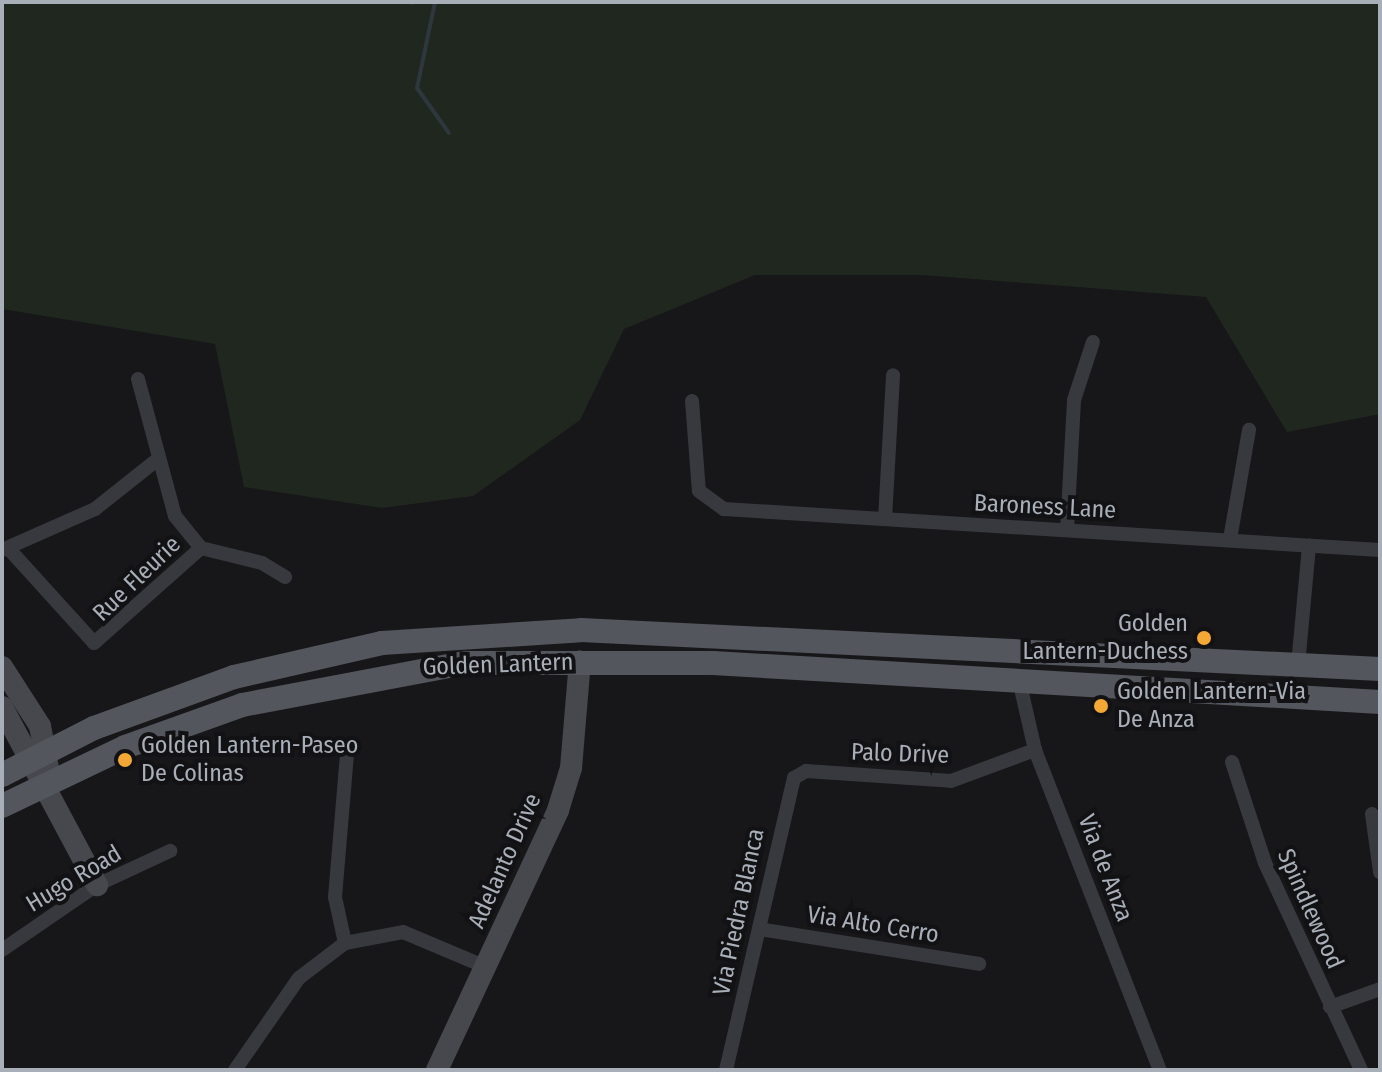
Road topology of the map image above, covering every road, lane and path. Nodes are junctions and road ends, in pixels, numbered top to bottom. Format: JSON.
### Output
{"nodes":[{"id":1,"x":1093,"y":342,"type":"dead end"},
{"id":2,"x":893,"y":375,"type":"dead end"},
{"id":3,"x":138,"y":379,"type":"dead end"},
{"id":4,"x":692,"y":401,"type":"dead end"},
{"id":5,"x":1249,"y":430,"type":"dead end"},
{"id":6,"x":158,"y":459,"type":"junction"},
{"id":7,"x":885,"y":519,"type":"junction"},
{"id":8,"x":1067,"y":530,"type":"junction"},
{"id":9,"x":1230,"y":539,"type":"junction"},
{"id":10,"x":1309,"y":546,"type":"junction"},
{"id":11,"x":201,"y":548,"type":"junction"},
{"id":12,"x":5,"y":549,"type":"edge"},
{"id":13,"x":1380,"y":550,"type":"edge"},
{"id":14,"x":285,"y":577,"type":"dead end"},
{"id":15,"x":697,"y":634,"type":"junction"},
{"id":16,"x":461,"y":638,"type":"junction"},
{"id":17,"x":981,"y":652,"type":"junction"},
{"id":18,"x":1046,"y":653,"type":"junction"},
{"id":19,"x":580,"y":661,"type":"junction"},
{"id":20,"x":1298,"y":665,"type":"junction"},
{"id":21,"x":2,"y":667,"type":"edge"},
{"id":22,"x":1380,"y":669,"type":"edge"},
{"id":23,"x":1019,"y":680,"type":"junction"},
{"id":24,"x":1265,"y":694,"type":"junction"},
{"id":25,"x":1340,"y":699,"type":"junction"},
{"id":26,"x":1380,"y":702,"type":"edge"},
{"id":27,"x":2,"y":707,"type":"edge"},
{"id":28,"x":1035,"y":750,"type":"junction"},
{"id":29,"x":347,"y":753,"type":"dead end"},
{"id":30,"x":41,"y":754,"type":"junction"},
{"id":31,"x":1232,"y":762,"type":"dead end"},
{"id":32,"x":806,"y":771,"type":"joint"},
{"id":33,"x":2,"y":775,"type":"edge"},
{"id":34,"x":47,"y":781,"type":"junction"},
{"id":35,"x":2,"y":806,"type":"edge"},
{"id":36,"x":1372,"y":814,"type":"dead end"},
{"id":37,"x":170,"y":851,"type":"dead end"},
{"id":38,"x":1380,"y":872,"type":"edge"},
{"id":39,"x":97,"y":885,"type":"junction"},
{"id":40,"x":759,"y":929,"type":"junction"},
{"id":41,"x":345,"y":943,"type":"junction"},
{"id":42,"x":2,"y":950,"type":"edge"},
{"id":43,"x":979,"y":964,"type":"dead end"},
{"id":44,"x":486,"y":967,"type":"junction"},
{"id":45,"x":1380,"y":989,"type":"edge"},
{"id":46,"x":1330,"y":1007,"type":"junction"},
{"id":47,"x":1155,"y":1068,"type":"edge"},
{"id":48,"x":235,"y":1070,"type":"edge"},
{"id":49,"x":437,"y":1070,"type":"edge"},
{"id":50,"x":726,"y":1070,"type":"edge"},
{"id":51,"x":1361,"y":1070,"type":"edge"}],
"edges":[{"from":1,"to":8,"type":"street"},
{"from":2,"to":7,"type":"street"},
{"from":3,"to":6,"type":"street"},
{"from":4,"to":7,"type":"street","name":"Baroness Lane"},
{"from":5,"to":9,"type":"street"},
{"from":6,"to":11,"type":"street"},
{"from":6,"to":12,"type":"street"},
{"from":7,"to":8,"type":"street","name":"Baroness Lane"},
{"from":8,"to":9,"type":"street","name":"Baroness Lane"},
{"from":9,"to":10,"type":"street","name":"Baroness Lane"},
{"from":10,"to":13,"type":"street","name":"Baroness Lane"},
{"from":10,"to":20,"type":"street"},
{"from":11,"to":12,"type":"street","name":"Rue Fleurie"},
{"from":11,"to":14,"type":"street"},
{"from":15,"to":16,"type":"main road","name":"Golden Lantern"},
{"from":15,"to":17,"type":"main road","name":"Golden Lantern"},
{"from":15,"to":19,"type":"main road"},
{"from":16,"to":19,"type":"main road"},
{"from":16,"to":30,"type":"main road","name":"Golden Lantern"},
{"from":17,"to":18,"type":"main road","name":"Golden Lantern"},
{"from":17,"to":23,"type":"main road"},
{"from":18,"to":20,"type":"main road","name":"Golden Lantern"},
{"from":18,"to":23,"type":"main road"},
{"from":19,"to":23,"type":"main road","name":"Golden Lantern"},
{"from":19,"to":34,"type":"main road","name":"Golden Lantern"},
{"from":19,"to":44,"type":"street","name":"Adelanto Drive"},
{"from":20,"to":22,"type":"main road","name":"Golden Lantern"},
{"from":20,"to":24,"type":"main road"},
{"from":20,"to":25,"type":"main road"},
{"from":21,"to":30,"type":"street"},
{"from":23,"to":24,"type":"main road","name":"Golden Lantern"},
{"from":23,"to":28,"type":"street","name":"Via de Anza"},
{"from":24,"to":25,"type":"main road","name":"Golden Lantern"},
{"from":25,"to":26,"type":"main road","name":"Golden Lantern"},
{"from":27,"to":30,"type":"street"},
{"from":28,"to":32,"type":"street","name":"Palo Drive"},
{"from":28,"to":47,"type":"street","name":"Via de Anza"},
{"from":29,"to":41,"type":"street"},
{"from":30,"to":33,"type":"main road","name":"Golden Lantern"},
{"from":30,"to":34,"type":"street"},
{"from":31,"to":46,"type":"street","name":"Spindlewood"},
{"from":32,"to":40,"type":"street","name":"Via Piedra Blanca"},
{"from":34,"to":35,"type":"main road","name":"Golden Lantern"},
{"from":34,"to":39,"type":"street"},
{"from":36,"to":38,"type":"street"},
{"from":37,"to":39,"type":"street","name":"Hugo Road"},
{"from":39,"to":42,"type":"street","name":"Hugo Road"},
{"from":40,"to":43,"type":"street","name":"Via Alto Cerro"},
{"from":40,"to":50,"type":"street","name":"Via Piedra Blanca"},
{"from":41,"to":44,"type":"street"},
{"from":41,"to":48,"type":"street"},
{"from":44,"to":49,"type":"street","name":"Adelanto Drive"},
{"from":45,"to":46,"type":"street"},
{"from":46,"to":51,"type":"street","name":"Spindlewood"}]}
